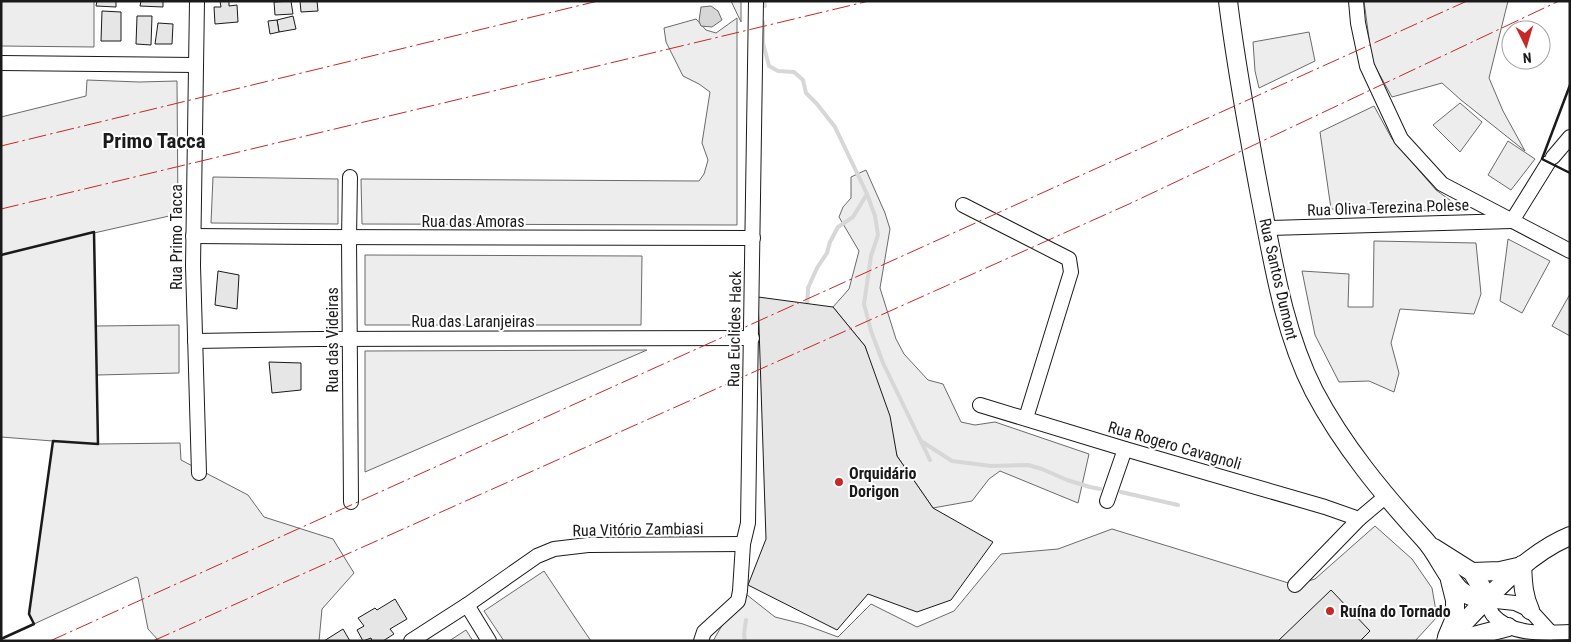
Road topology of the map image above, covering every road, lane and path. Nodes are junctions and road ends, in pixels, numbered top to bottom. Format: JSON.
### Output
{"nodes":[{"id":1,"x":197,"y":1,"type":"edge"},
{"id":2,"x":756,"y":1,"type":"edge"},
{"id":3,"x":1228,"y":1,"type":"edge"},
{"id":4,"x":1356,"y":1,"type":"edge"},
{"id":5,"x":1,"y":63,"type":"edge"},
{"id":6,"x":195,"y":65,"type":"junction"},
{"id":7,"x":1570,"y":137,"type":"edge"},
{"id":8,"x":350,"y":177,"type":"dead end"},
{"id":9,"x":963,"y":206,"type":"dead end"},
{"id":10,"x":1512,"y":221,"type":"junction"},
{"id":11,"x":1266,"y":228,"type":"junction"},
{"id":12,"x":193,"y":236,"type":"junction"},
{"id":13,"x":349,"y":238,"type":"junction"},
{"id":14,"x":753,"y":238,"type":"junction"},
{"id":15,"x":1570,"y":250,"type":"edge"},
{"id":16,"x":752,"y":338,"type":"junction"},
{"id":17,"x":349,"y":339,"type":"junction"},
{"id":18,"x":194,"y":341,"type":"junction"},
{"id":19,"x":980,"y":404,"type":"dead end"},
{"id":20,"x":1026,"y":418,"type":"junction"},
{"id":21,"x":1125,"y":449,"type":"junction"},
{"id":22,"x":199,"y":472,"type":"dead end"},
{"id":23,"x":1385,"y":497,"type":"junction"},
{"id":24,"x":1107,"y":501,"type":"dead end"},
{"id":25,"x":351,"y":502,"type":"dead end"},
{"id":26,"x":1359,"y":519,"type":"junction"},
{"id":27,"x":1570,"y":536,"type":"edge"},
{"id":28,"x":743,"y":544,"type":"junction"},
{"id":29,"x":1431,"y":547,"type":"junction"},
{"id":30,"x":1522,"y":566,"type":"junction"},
{"id":31,"x":1472,"y":572,"type":"junction"},
{"id":32,"x":1448,"y":575,"type":"junction"},
{"id":33,"x":1295,"y":585,"type":"dead end"},
{"id":34,"x":1486,"y":600,"type":"junction"},
{"id":35,"x":467,"y":605,"type":"junction"},
{"id":36,"x":1530,"y":610,"type":"junction"},
{"id":37,"x":1508,"y":627,"type":"junction"},
{"id":38,"x":1570,"y":632,"type":"edge"},
{"id":39,"x":1551,"y":633,"type":"junction"},
{"id":40,"x":702,"y":636,"type":"edge"},
{"id":41,"x":411,"y":641,"type":"edge"},
{"id":42,"x":489,"y":641,"type":"edge"},
{"id":43,"x":689,"y":641,"type":"edge"},
{"id":44,"x":1446,"y":641,"type":"edge"},
{"id":45,"x":1455,"y":641,"type":"edge"}],
"edges":[{"from":1,"to":6,"type":"street","name":"Rua Primo Tacca"},
{"from":2,"to":14,"type":"street","name":"Rua Euclides Hack"},
{"from":3,"to":11,"type":"main road","name":"Rua Santos Dumont"},
{"from":4,"to":10,"type":"street"},
{"from":5,"to":6,"type":"street"},
{"from":6,"to":12,"type":"street","name":"Rua Primo Tacca"},
{"from":7,"to":10,"type":"street"},
{"from":8,"to":13,"type":"street","name":"Rua das Videiras"},
{"from":9,"to":20,"type":"street"},
{"from":10,"to":11,"type":"street","name":"Rua Oliva Terezina Polese"},
{"from":10,"to":15,"type":"street"},
{"from":11,"to":23,"type":"main road","name":"Rua Santos Dumont"},
{"from":12,"to":13,"type":"street","name":"Rua das Amoras"},
{"from":12,"to":18,"type":"street","name":"Rua Primo Tacca"},
{"from":13,"to":14,"type":"street","name":"Rua das Amoras"},
{"from":13,"to":17,"type":"street","name":"Rua das Videiras"},
{"from":14,"to":16,"type":"street","name":"Rua Euclides Hack"},
{"from":16,"to":17,"type":"street","name":"Rua das Laranjeiras"},
{"from":16,"to":28,"type":"street","name":"Rua Euclides Hack"},
{"from":17,"to":18,"type":"street","name":"Rua das Laranjeiras"},
{"from":17,"to":25,"type":"street","name":"Rua das Videiras"},
{"from":18,"to":22,"type":"street","name":"Rua Primo Tacca"},
{"from":19,"to":20,"type":"street","name":"Rua Rogero Cavagnoli"},
{"from":20,"to":21,"type":"street","name":"Rua Rogero Cavagnoli"},
{"from":21,"to":24,"type":"street"},
{"from":21,"to":26,"type":"street","name":"Rua Rogero Cavagnoli"},
{"from":23,"to":26,"type":"street"},
{"from":23,"to":29,"type":"main road","name":"Rua Santos Dumont"},
{"from":26,"to":33,"type":"street"},
{"from":27,"to":30,"type":"main road"},
{"from":28,"to":35,"type":"street","name":"Rua Vitório Zambiasi"},
{"from":28,"to":40,"type":"street","name":"Rua Euclides Hack"},
{"from":29,"to":31,"type":"main road","name":"Rua Santos Dumont"},
{"from":29,"to":32,"type":"main road","name":"Rua Santos Dumont"},
{"from":30,"to":31,"type":"main road"},
{"from":30,"to":34,"type":"main road"},
{"from":30,"to":36,"type":"main road"},
{"from":31,"to":34,"type":"main road","name":"Rua Santos Dumont"},
{"from":32,"to":34,"type":"main road","name":"Rua Santos Dumont"},
{"from":32,"to":44,"type":"main road"},
{"from":34,"to":36,"type":"street"},
{"from":34,"to":37,"type":"street"},
{"from":34,"to":44,"type":"main road"},
{"from":35,"to":41,"type":"street","name":"Rua Vitório Zambiasi"},
{"from":35,"to":42,"type":"street"},
{"from":36,"to":39,"type":"street"},
{"from":37,"to":39,"type":"street"},
{"from":37,"to":45,"type":"main road"},
{"from":38,"to":39,"type":"street"},
{"from":40,"to":43,"type":"street","name":"Rua Euclides Hack"}]}
